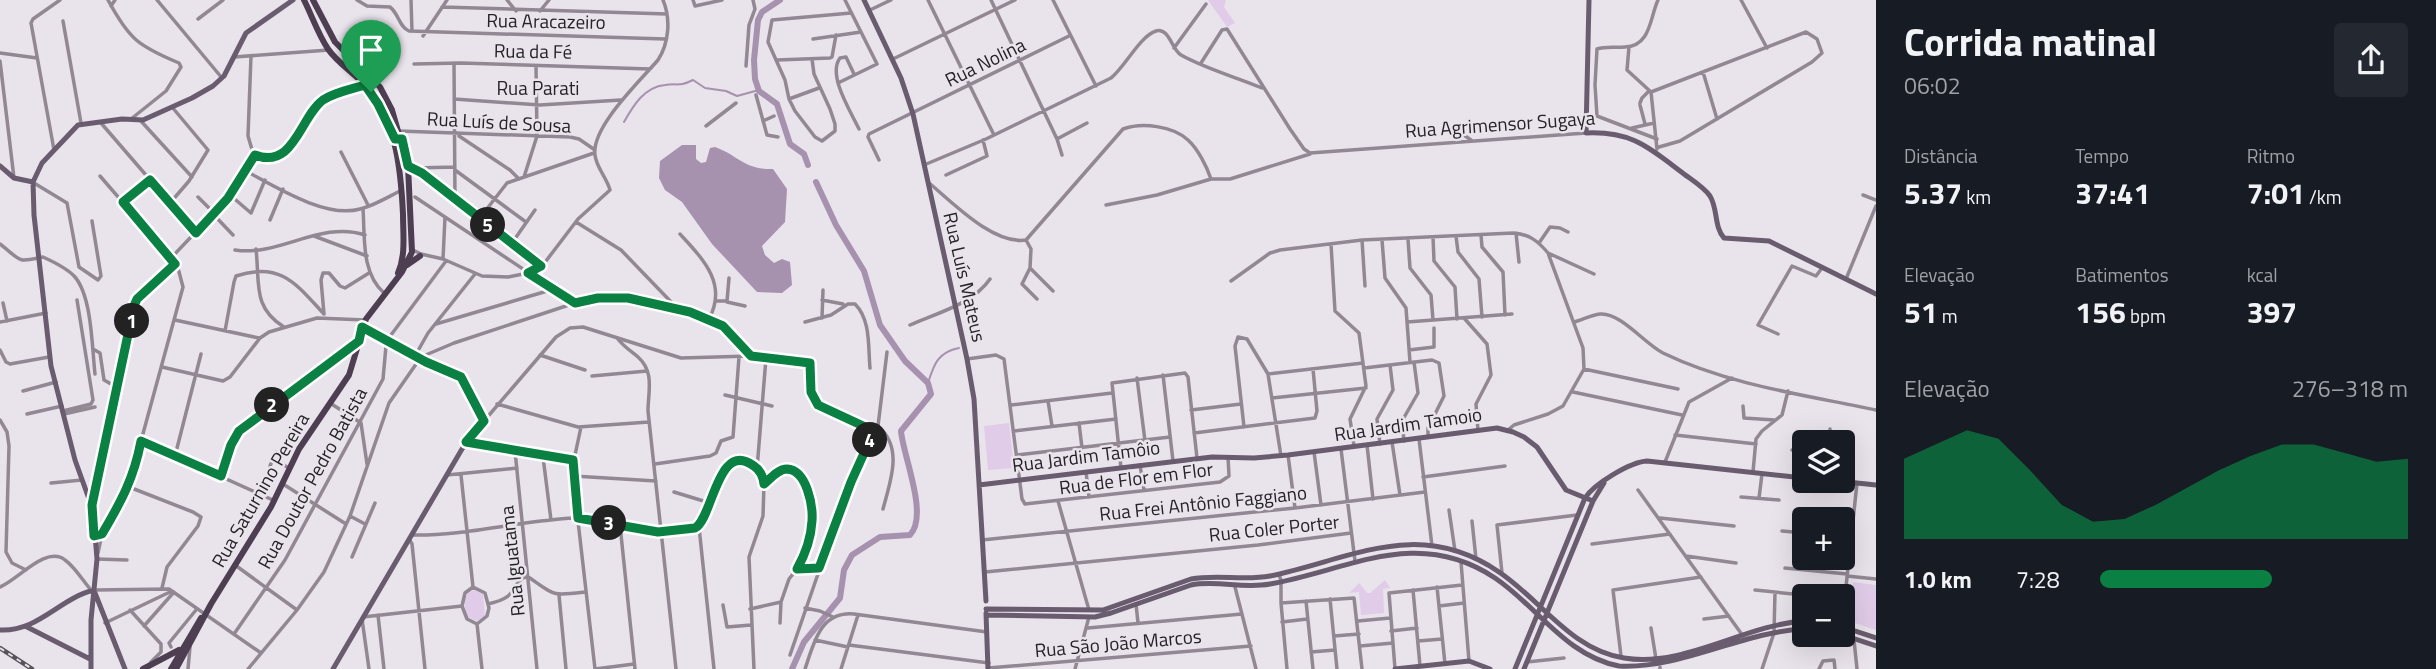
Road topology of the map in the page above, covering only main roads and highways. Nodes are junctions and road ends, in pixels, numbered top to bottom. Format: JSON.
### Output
{"nodes":[{"id":1,"x":293,"y":0,"type":"edge"},
{"id":2,"x":304,"y":0,"type":"edge"},
{"id":3,"x":313,"y":0,"type":"edge"},
{"id":4,"x":864,"y":0,"type":"edge"},
{"id":5,"x":1590,"y":0,"type":"edge"},
{"id":6,"x":329,"y":50,"type":"junction"},
{"id":7,"x":357,"y":65,"type":"junction"},
{"id":8,"x":389,"y":130,"type":"junction"},
{"id":9,"x":402,"y":139,"type":"junction"},
{"id":10,"x":405,"y":154,"type":"junction"},
{"id":11,"x":397,"y":155,"type":"junction"},
{"id":12,"x":0,"y":166,"type":"edge"},
{"id":13,"x":33,"y":182,"type":"junction"},
{"id":14,"x":403,"y":247,"type":"junction"},
{"id":15,"x":412,"y":253,"type":"junction"},
{"id":16,"x":421,"y":256,"type":"road end"},
{"id":17,"x":405,"y":266,"type":"junction"},
{"id":18,"x":396,"y":278,"type":"junction"},
{"id":19,"x":1876,"y":294,"type":"edge"},
{"id":20,"x":364,"y":324,"type":"junction"},
{"id":21,"x":1197,"y":458,"type":"joint"},
{"id":22,"x":1792,"y":476,"type":"edge"},
{"id":23,"x":1606,"y":481,"type":"junction"},
{"id":24,"x":1855,"y":483,"type":"edge"},
{"id":25,"x":979,"y":485,"type":"junction"},
{"id":26,"x":1597,"y":485,"type":"junction"},
{"id":27,"x":1876,"y":485,"type":"edge"},
{"id":28,"x":1568,"y":492,"type":"junction"},
{"id":29,"x":1585,"y":498,"type":"junction"},
{"id":30,"x":1593,"y":501,"type":"junction"},
{"id":31,"x":1580,"y":511,"type":"junction"},
{"id":32,"x":1387,"y":545,"type":"junction"},
{"id":33,"x":1457,"y":552,"type":"junction"},
{"id":34,"x":1388,"y":554,"type":"junction"},
{"id":35,"x":1461,"y":562,"type":"junction"},
{"id":36,"x":1239,"y":579,"type":"junction"},
{"id":37,"x":1236,"y":587,"type":"junction"},
{"id":38,"x":92,"y":590,"type":"junction"},
{"id":39,"x":1541,"y":607,"type":"junction"},
{"id":40,"x":986,"y":612,"type":"junction"},
{"id":41,"x":1548,"y":613,"type":"junction"},
{"id":42,"x":1089,"y":614,"type":"junction"},
{"id":43,"x":1538,"y":615,"type":"junction"},
{"id":44,"x":1544,"y":621,"type":"junction"},
{"id":45,"x":1792,"y":623,"type":"edge"},
{"id":46,"x":27,"y":626,"type":"junction"},
{"id":47,"x":0,"y":630,"type":"edge"},
{"id":48,"x":1792,"y":631,"type":"edge"},
{"id":49,"x":1855,"y":631,"type":"edge"},
{"id":50,"x":1577,"y":638,"type":"junction"},
{"id":51,"x":1876,"y":638,"type":"edge"},
{"id":52,"x":1855,"y":639,"type":"edge"},
{"id":53,"x":1570,"y":644,"type":"junction"},
{"id":54,"x":188,"y":645,"type":"junction"},
{"id":55,"x":1876,"y":646,"type":"edge"},
{"id":56,"x":1577,"y":648,"type":"junction"},
{"id":57,"x":90,"y":659,"type":"junction"},
{"id":58,"x":1458,"y":666,"type":"edge"},
{"id":59,"x":1610,"y":666,"type":"edge"},
{"id":60,"x":145,"y":667,"type":"edge"},
{"id":61,"x":989,"y":667,"type":"edge"},
{"id":62,"x":1434,"y":667,"type":"edge"},
{"id":63,"x":1629,"y":667,"type":"edge"},
{"id":64,"x":1408,"y":668,"type":"edge"},
{"id":65,"x":1660,"y":668,"type":"edge"},
{"id":66,"x":91,"y":669,"type":"edge"},
{"id":67,"x":125,"y":669,"type":"edge"},
{"id":68,"x":173,"y":669,"type":"edge"},
{"id":69,"x":333,"y":669,"type":"edge"},
{"id":70,"x":1395,"y":669,"type":"edge"},
{"id":71,"x":1490,"y":669,"type":"edge"},
{"id":72,"x":1515,"y":669,"type":"edge"},
{"id":73,"x":1524,"y":669,"type":"edge"}],
"edges":[{"from":1,"to":13,"type":"main road"},
{"from":2,"to":6,"type":"main road"},
{"from":3,"to":7,"type":"main road"},
{"from":4,"to":25,"type":"main road","name":"Rua Luís Mateus"},
{"from":5,"to":19,"type":"main road","name":"Rua Agrimensor Sugaya"},
{"from":6,"to":7,"type":"main road"},
{"from":6,"to":8,"type":"main road"},
{"from":7,"to":9,"type":"main road"},
{"from":8,"to":9,"type":"main road"},
{"from":8,"to":11,"type":"main road"},
{"from":9,"to":10,"type":"main road"},
{"from":10,"to":11,"type":"main road"},
{"from":10,"to":15,"type":"main road"},
{"from":11,"to":14,"type":"main road"},
{"from":12,"to":13,"type":"main road"},
{"from":13,"to":38,"type":"main road"},
{"from":14,"to":15,"type":"main road"},
{"from":14,"to":18,"type":"main road"},
{"from":15,"to":17,"type":"main road"},
{"from":16,"to":17,"type":"main road"},
{"from":17,"to":18,"type":"main road","name":"Rua Saturnino Pereira"},
{"from":18,"to":20,"type":"main road","name":"Rua Saturnino Pereira"},
{"from":20,"to":54,"type":"main road","name":"Rua Saturnino Pereira"},
{"from":20,"to":69,"type":"main road"},
{"from":21,"to":25,"type":"main road","name":"Rua Jardim Tamôio"},
{"from":21,"to":28,"type":"main road","name":"Rua Jardim Tamoio"},
{"from":22,"to":23,"type":"main road"},
{"from":23,"to":26,"type":"main road"},
{"from":23,"to":30,"type":"main road"},
{"from":24,"to":27,"type":"main road"},
{"from":25,"to":40,"type":"main road","name":"Rua Luís Mateus"},
{"from":26,"to":28,"type":"main road"},
{"from":26,"to":29,"type":"main road"},
{"from":28,"to":29,"type":"main road"},
{"from":28,"to":31,"type":"main road","name":"Rua Jardim Tamoio"},
{"from":29,"to":30,"type":"main road"},
{"from":29,"to":31,"type":"main road"},
{"from":30,"to":41,"type":"main road"},
{"from":31,"to":39,"type":"main road"},
{"from":32,"to":33,"type":"main road"},
{"from":32,"to":34,"type":"main road"},
{"from":32,"to":36,"type":"main road"},
{"from":33,"to":35,"type":"main road"},
{"from":33,"to":39,"type":"main road"},
{"from":34,"to":35,"type":"main road"},
{"from":34,"to":37,"type":"main road"},
{"from":35,"to":43,"type":"main road"},
{"from":36,"to":37,"type":"main road"},
{"from":36,"to":42,"type":"main road"},
{"from":37,"to":42,"type":"main road"},
{"from":38,"to":46,"type":"main road"},
{"from":38,"to":57,"type":"main road"},
{"from":38,"to":67,"type":"main road"},
{"from":39,"to":41,"type":"main road"},
{"from":39,"to":43,"type":"main road"},
{"from":40,"to":42,"type":"main road"},
{"from":40,"to":61,"type":"main road","name":"Rua Luís Mateus"},
{"from":41,"to":44,"type":"main road"},
{"from":41,"to":50,"type":"main road"},
{"from":43,"to":44,"type":"main road"},
{"from":43,"to":72,"type":"main road"},
{"from":44,"to":53,"type":"main road"},
{"from":44,"to":73,"type":"main road"},
{"from":45,"to":50,"type":"main road"},
{"from":46,"to":47,"type":"main road"},
{"from":46,"to":57,"type":"main road"},
{"from":48,"to":65,"type":"main road"},
{"from":49,"to":51,"type":"main road"},
{"from":50,"to":53,"type":"main road"},
{"from":50,"to":56,"type":"main road"},
{"from":52,"to":55,"type":"main road"},
{"from":53,"to":56,"type":"main road"},
{"from":54,"to":60,"type":"main road"},
{"from":54,"to":68,"type":"main road","name":"Rua Saturnino Pereira"},
{"from":56,"to":59,"type":"main road"},
{"from":57,"to":66,"type":"main road"},
{"from":58,"to":62,"type":"main road"},
{"from":58,"to":71,"type":"main road"},
{"from":59,"to":63,"type":"main road"},
{"from":62,"to":64,"type":"main road"},
{"from":63,"to":65,"type":"main road"},
{"from":64,"to":70,"type":"main road"}]}
